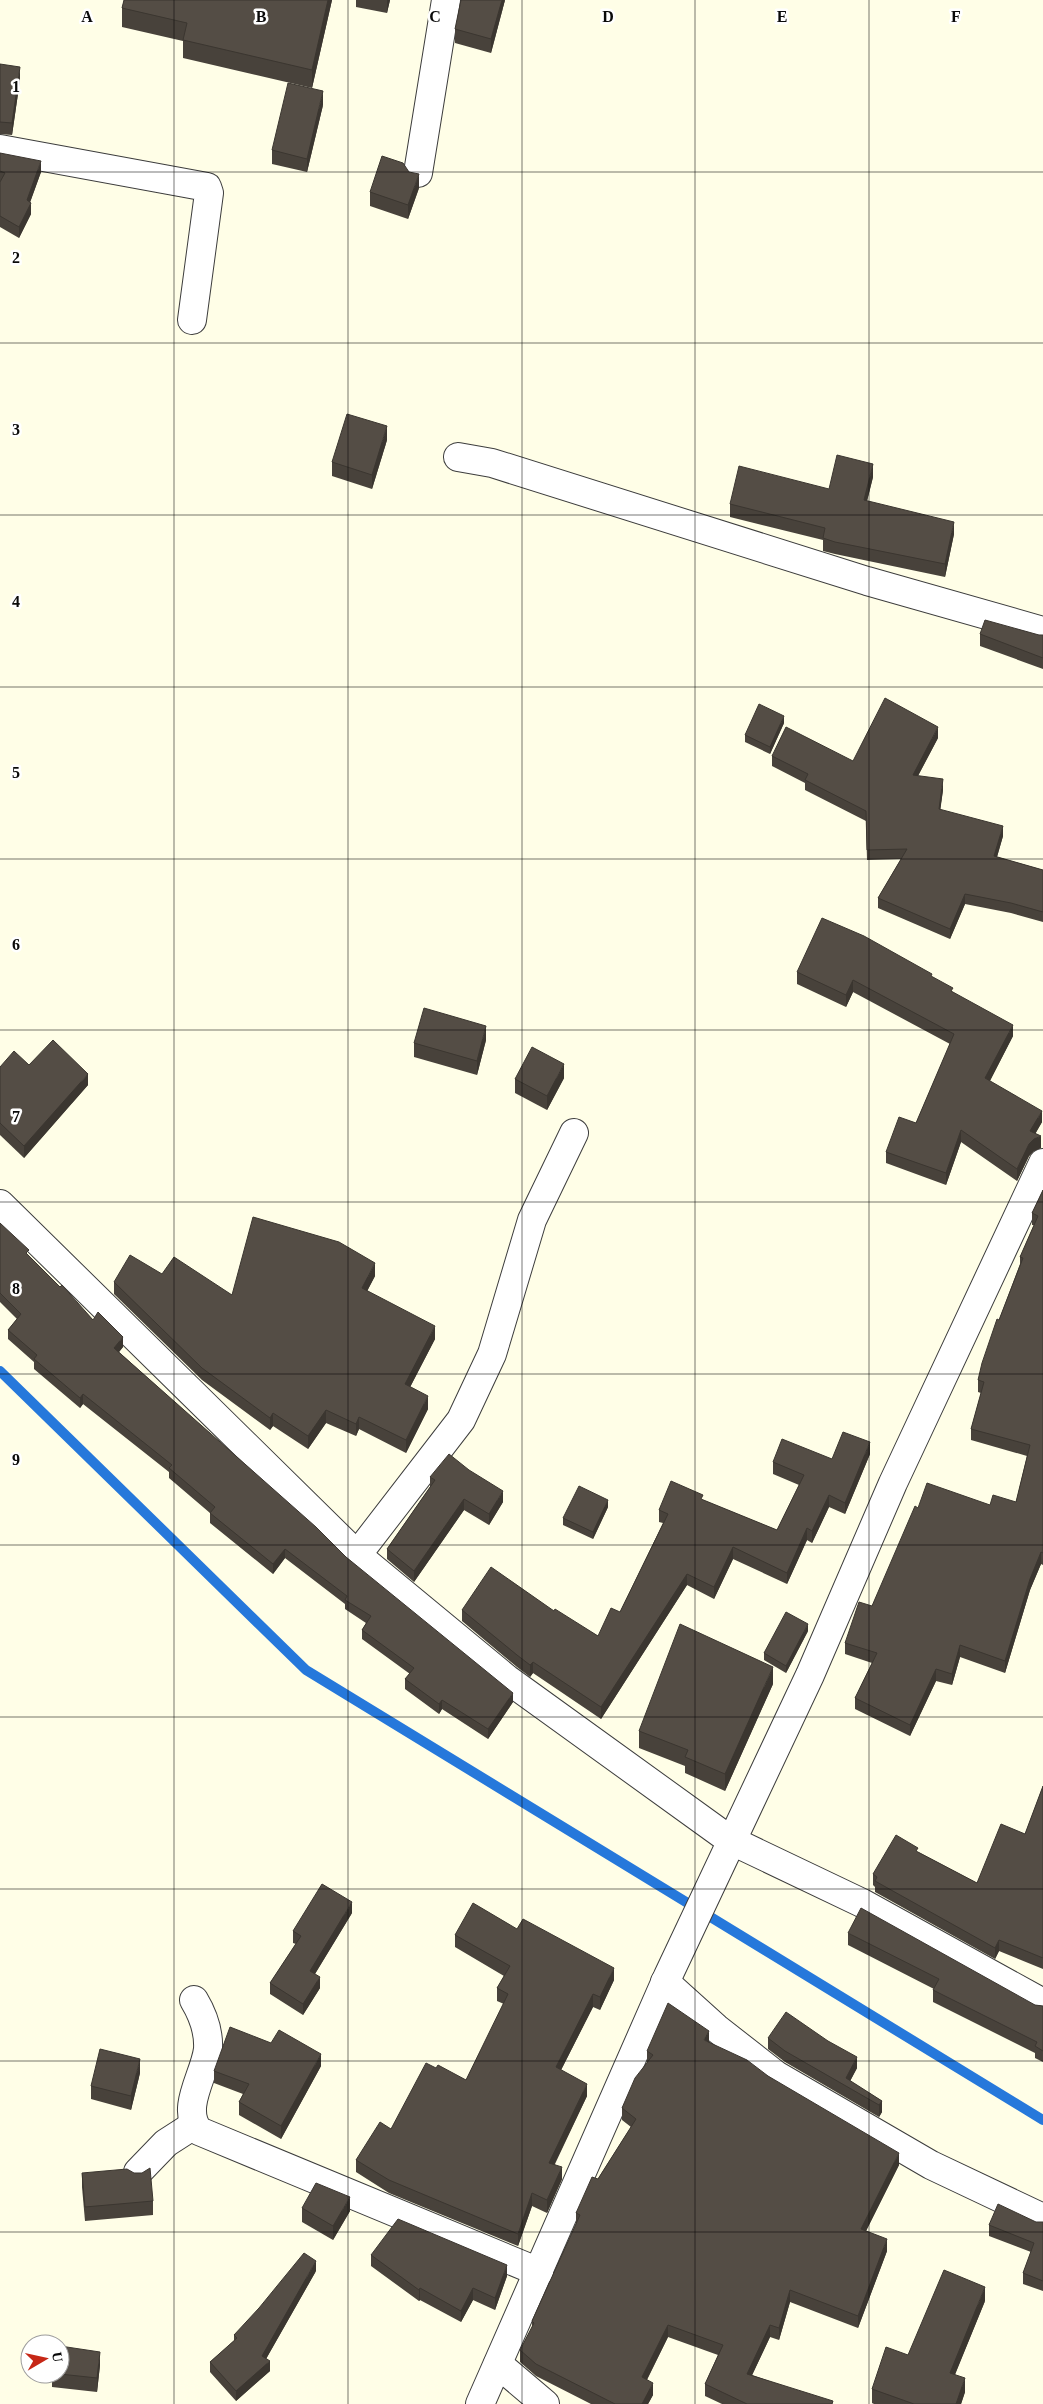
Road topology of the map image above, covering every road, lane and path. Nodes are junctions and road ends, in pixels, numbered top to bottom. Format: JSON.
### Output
{"nodes":[{"id":1,"x":446,"y":0,"type":"edge"},
{"id":2,"x":0,"y":149,"type":"edge"},
{"id":3,"x":418,"y":173,"type":"edge"},
{"id":4,"x":192,"y":320,"type":"dead end"},
{"id":5,"x":458,"y":457,"type":"dead end"},
{"id":6,"x":1043,"y":631,"type":"edge"},
{"id":7,"x":574,"y":1133,"type":"dead end"},
{"id":8,"x":1043,"y":1163,"type":"edge"},
{"id":9,"x":0,"y":1204,"type":"edge"},
{"id":10,"x":357,"y":1555,"type":"junction"},
{"id":11,"x":730,"y":1840,"type":"junction"},
{"id":12,"x":667,"y":1979,"type":"junction"},
{"id":13,"x":194,"y":2000,"type":"dead end"},
{"id":14,"x":1043,"y":2003,"type":"edge"},
{"id":15,"x":194,"y":2125,"type":"junction"},
{"id":16,"x":138,"y":2172,"type":"edge"},
{"id":17,"x":1043,"y":2218,"type":"edge"},
{"id":18,"x":539,"y":2272,"type":"junction"},
{"id":19,"x":498,"y":2364,"type":"junction"},
{"id":20,"x":480,"y":2404,"type":"edge"},
{"id":21,"x":546,"y":2404,"type":"edge"}],
"edges":[{"from":1,"to":3,"type":"street"},
{"from":2,"to":4,"type":"street"},
{"from":5,"to":6,"type":"street"},
{"from":7,"to":10,"type":"street"},
{"from":8,"to":11,"type":"street"},
{"from":9,"to":10,"type":"street"},
{"from":10,"to":11,"type":"street"},
{"from":11,"to":12,"type":"street"},
{"from":11,"to":14,"type":"street"},
{"from":12,"to":17,"type":"street"},
{"from":12,"to":18,"type":"street"},
{"from":13,"to":15,"type":"street"},
{"from":15,"to":16,"type":"street"},
{"from":15,"to":18,"type":"street"},
{"from":18,"to":19,"type":"street"},
{"from":19,"to":20,"type":"street"},
{"from":19,"to":21,"type":"street"}]}
